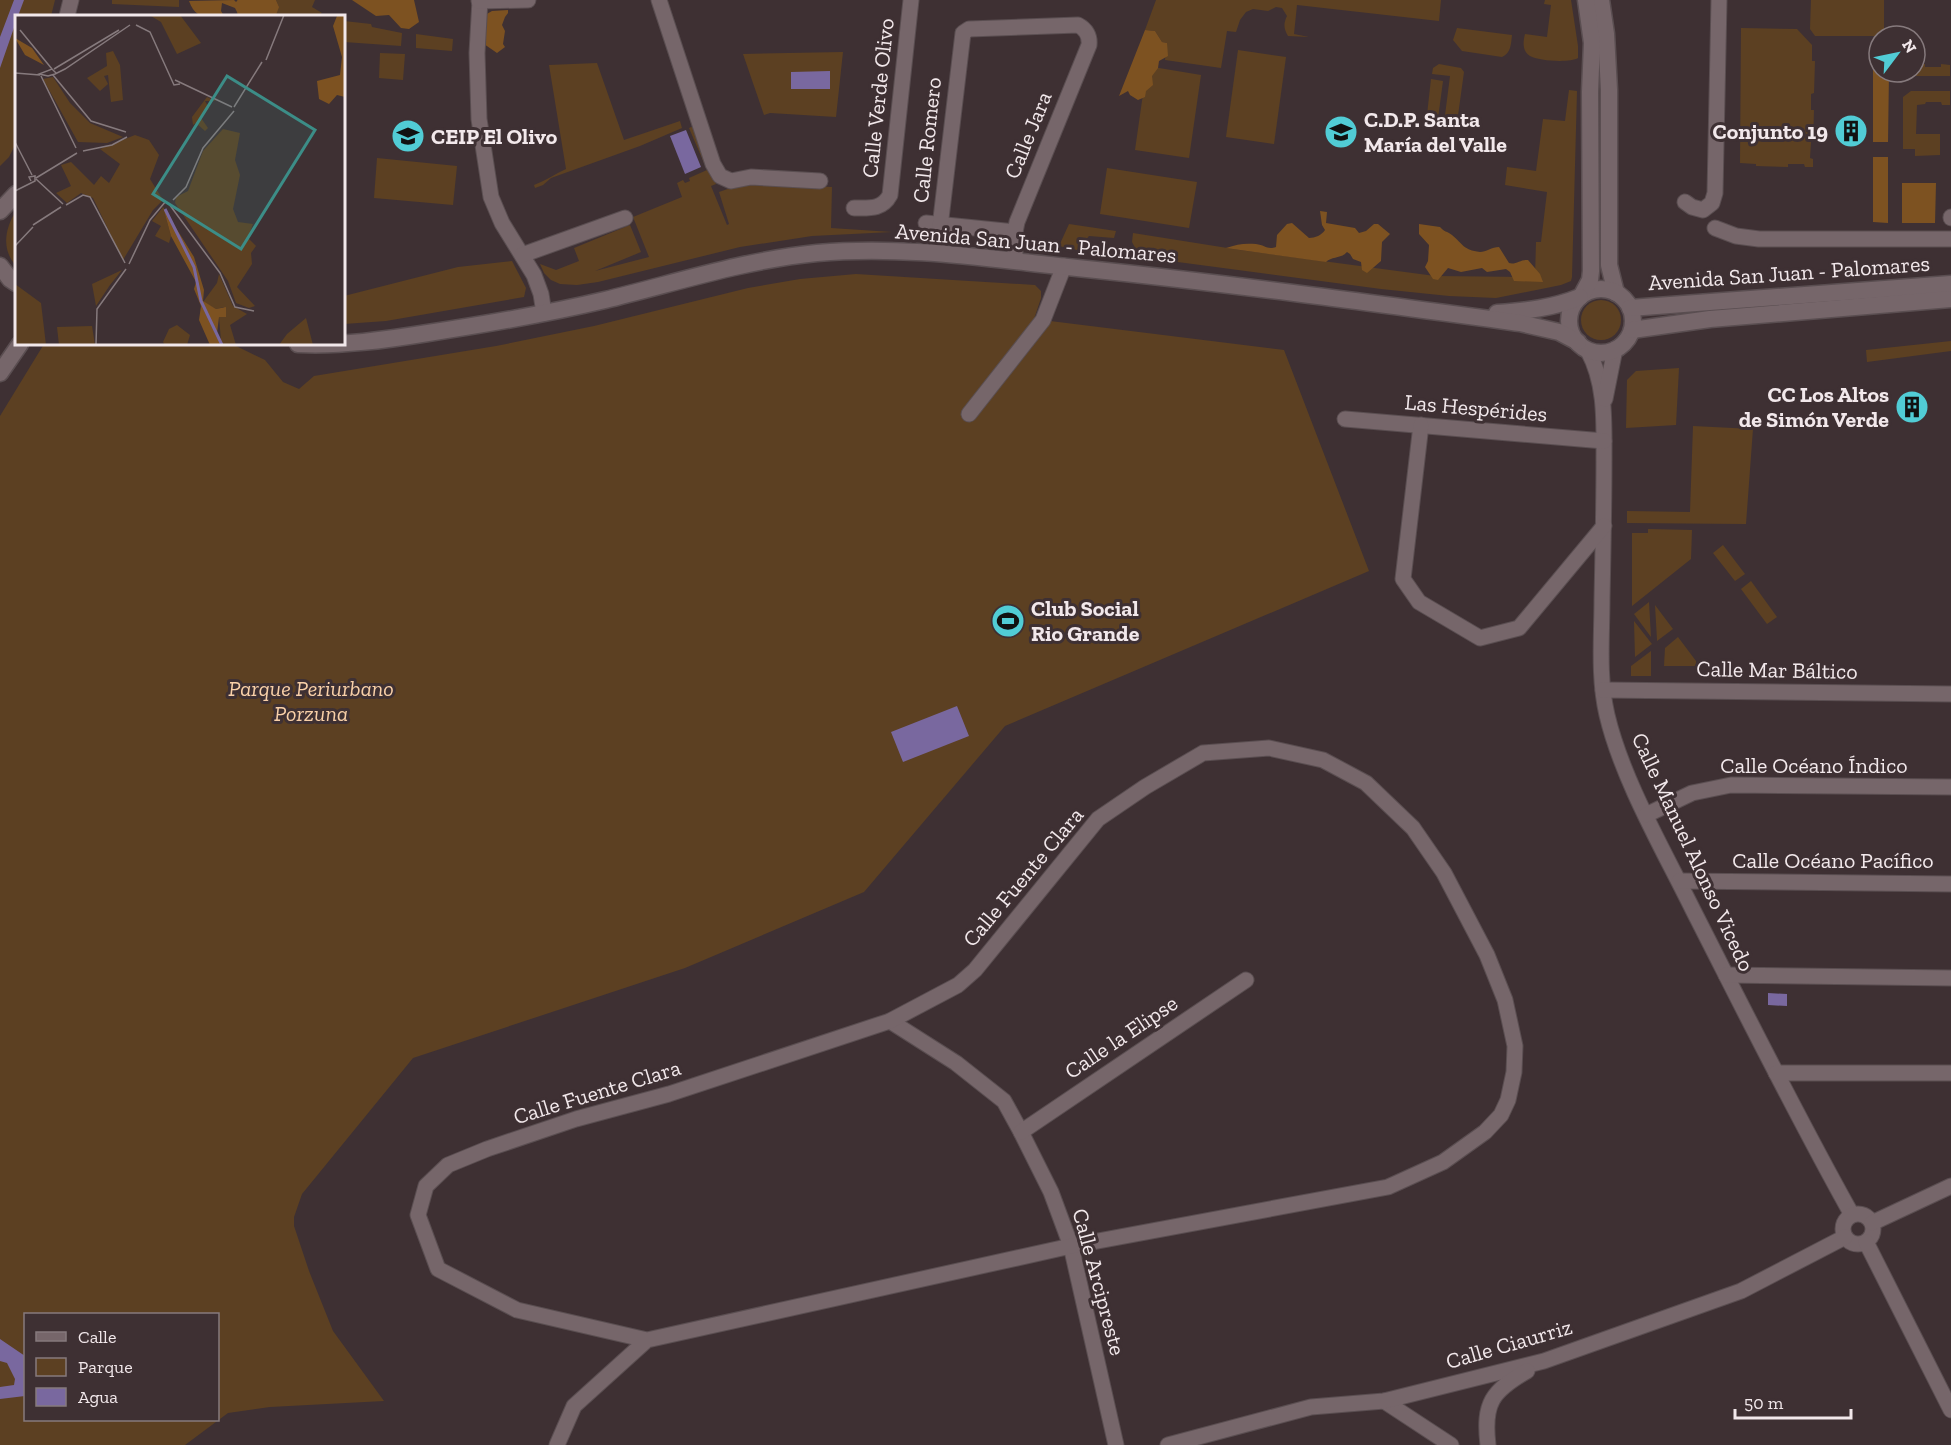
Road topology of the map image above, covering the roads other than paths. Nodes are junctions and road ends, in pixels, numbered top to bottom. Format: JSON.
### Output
{"nodes":[{"id":1,"x":71,"y":0,"type":"edge"},
{"id":2,"x":479,"y":0,"type":"edge"},
{"id":3,"x":528,"y":0,"type":"edge"},
{"id":4,"x":648,"y":0,"type":"edge"},
{"id":5,"x":658,"y":0,"type":"edge"},
{"id":6,"x":911,"y":0,"type":"edge"},
{"id":7,"x":1586,"y":0,"type":"edge"},
{"id":8,"x":1601,"y":0,"type":"edge"},
{"id":9,"x":1719,"y":0,"type":"edge"},
{"id":10,"x":67,"y":15,"type":"edge"},
{"id":11,"x":963,"y":33,"type":"joint"},
{"id":12,"x":688,"y":116,"type":"dead end"},
{"id":13,"x":820,"y":181,"type":"dead end"},
{"id":14,"x":1685,"y":202,"type":"dead end"},
{"id":15,"x":854,"y":208,"type":"dead end"},
{"id":16,"x":625,"y":218,"type":"dead end"},
{"id":17,"x":933,"y":224,"type":"junction"},
{"id":18,"x":1715,"y":228,"type":"dead end"},
{"id":19,"x":1015,"y":232,"type":"junction"},
{"id":20,"x":1951,"y":239,"type":"edge"},
{"id":21,"x":937,"y":252,"type":"junction"},
{"id":22,"x":522,"y":255,"type":"junction"},
{"id":23,"x":1015,"y":259,"type":"junction"},
{"id":24,"x":0,"y":266,"type":"edge"},
{"id":25,"x":1064,"y":266,"type":"junction"},
{"id":26,"x":15,"y":282,"type":"edge"},
{"id":27,"x":1951,"y":284,"type":"edge"},
{"id":28,"x":1616,"y":293,"type":"junction"},
{"id":29,"x":1582,"y":295,"type":"junction"},
{"id":30,"x":1951,"y":299,"type":"edge"},
{"id":31,"x":1630,"y":308,"type":"junction"},
{"id":32,"x":544,"y":313,"type":"junction"},
{"id":33,"x":1451,"y":314,"type":"junction"},
{"id":34,"x":1632,"y":330,"type":"junction"},
{"id":35,"x":345,"y":343,"type":"edge"},
{"id":36,"x":19,"y":345,"type":"edge"},
{"id":37,"x":1583,"y":346,"type":"junction"},
{"id":38,"x":1615,"y":350,"type":"junction"},
{"id":39,"x":0,"y":373,"type":"edge"},
{"id":40,"x":1604,"y":407,"type":"junction"},
{"id":41,"x":969,"y":414,"type":"dead end"},
{"id":42,"x":1345,"y":419,"type":"dead end"},
{"id":43,"x":1421,"y":425,"type":"junction"},
{"id":44,"x":1604,"y":441,"type":"junction"},
{"id":45,"x":1604,"y":526,"type":"junction"},
{"id":46,"x":1603,"y":690,"type":"junction"},
{"id":47,"x":1951,"y":694,"type":"edge"},
{"id":48,"x":1951,"y":787,"type":"edge"},
{"id":49,"x":1646,"y":814,"type":"junction"},
{"id":50,"x":1679,"y":882,"type":"junction"},
{"id":51,"x":1951,"y":884,"type":"edge"},
{"id":52,"x":1726,"y":975,"type":"junction"},
{"id":53,"x":1951,"y":978,"type":"edge"},
{"id":54,"x":1246,"y":980,"type":"dead end"},
{"id":55,"x":890,"y":1021,"type":"junction"},
{"id":56,"x":1776,"y":1072,"type":"junction"},
{"id":57,"x":1951,"y":1073,"type":"edge"},
{"id":58,"x":1021,"y":1132,"type":"junction"},
{"id":59,"x":1951,"y":1186,"type":"edge"},
{"id":60,"x":1852,"y":1215,"type":"junction"},
{"id":61,"x":1872,"y":1223,"type":"junction"},
{"id":62,"x":1845,"y":1236,"type":"junction"},
{"id":63,"x":1866,"y":1242,"type":"junction"},
{"id":64,"x":1071,"y":1246,"type":"junction"},
{"id":65,"x":647,"y":1340,"type":"junction"},
{"id":66,"x":1544,"y":1361,"type":"junction"},
{"id":67,"x":1384,"y":1401,"type":"junction"},
{"id":68,"x":1951,"y":1410,"type":"edge"},
{"id":69,"x":557,"y":1445,"type":"edge"},
{"id":70,"x":1116,"y":1445,"type":"edge"},
{"id":71,"x":1168,"y":1445,"type":"edge"},
{"id":72,"x":1452,"y":1445,"type":"edge"},
{"id":73,"x":1488,"y":1445,"type":"edge"}],
"edges":[{"from":1,"to":10,"type":"street"},
{"from":2,"to":3,"type":"street"},
{"from":2,"to":22,"type":"street"},
{"from":4,"to":12,"type":"street"},
{"from":5,"to":13,"type":"street"},
{"from":6,"to":15,"type":"street","name":"Calle Verde Olivo"},
{"from":7,"to":29,"type":"street"},
{"from":8,"to":28,"type":"street"},
{"from":9,"to":14,"type":"street"},
{"from":11,"to":17,"type":"street","name":"Calle Romero"},
{"from":11,"to":19,"type":"street","name":"Calle Jara"},
{"from":16,"to":22,"type":"street"},
{"from":17,"to":19,"type":"street"},
{"from":17,"to":21,"type":"street","name":"Calle Romero"},
{"from":18,"to":20,"type":"street"},
{"from":19,"to":23,"type":"street","name":"Calle Jara"},
{"from":21,"to":23,"type":"street","name":"Avenida San Juan - Palomares"},
{"from":21,"to":32,"type":"street","name":"Avenida San Juan - Palomares"},
{"from":22,"to":32,"type":"street"},
{"from":23,"to":25,"type":"street","name":"Avenida San Juan - Palomares"},
{"from":24,"to":26,"type":"street"},
{"from":25,"to":33,"type":"street","name":"Avenida San Juan - Palomares"},
{"from":25,"to":41,"type":"street"},
{"from":27,"to":31,"type":"street","name":"Avenida San Juan - Palomares"},
{"from":28,"to":29,"type":"street"},
{"from":28,"to":31,"type":"street"},
{"from":29,"to":33,"type":"street"},
{"from":29,"to":37,"type":"street"},
{"from":30,"to":34,"type":"street","name":"Avenida San Juan - Palomares"},
{"from":31,"to":34,"type":"street"},
{"from":32,"to":35,"type":"street","name":"Avenida San Juan - Palomares"},
{"from":33,"to":37,"type":"street"},
{"from":34,"to":38,"type":"street"},
{"from":36,"to":39,"type":"street"},
{"from":37,"to":38,"type":"street"},
{"from":37,"to":40,"type":"street","name":"Calle Manuel Alonso Vicedo"},
{"from":38,"to":40,"type":"street","name":"Calle Manuel Alonso Vicedo"},
{"from":40,"to":44,"type":"street","name":"Calle Manuel Alonso Vicedo"},
{"from":42,"to":43,"type":"street","name":"Las Hespérides"},
{"from":43,"to":44,"type":"street","name":"Las Hespérides"},
{"from":43,"to":45,"type":"street"},
{"from":44,"to":45,"type":"street","name":"Calle Manuel Alonso Vicedo"},
{"from":45,"to":46,"type":"street","name":"Calle Manuel Alonso Vicedo"},
{"from":46,"to":47,"type":"street","name":"Calle Mar Báltico"},
{"from":46,"to":49,"type":"street","name":"Calle Manuel Alonso Vicedo"},
{"from":48,"to":49,"type":"street","name":"Calle Océano Índico"},
{"from":49,"to":50,"type":"street","name":"Calle Manuel Alonso Vicedo"},
{"from":50,"to":51,"type":"street","name":"Calle Océano Pacífico"},
{"from":50,"to":52,"type":"street","name":"Calle Manuel Alonso Vicedo"},
{"from":52,"to":53,"type":"street"},
{"from":52,"to":56,"type":"street","name":"Calle Manuel Alonso Vicedo"},
{"from":54,"to":58,"type":"street","name":"Calle la Elipse"},
{"from":55,"to":58,"type":"street","name":"Calle Arcipreste"},
{"from":55,"to":64,"type":"street","name":"Calle Fuente Clara"},
{"from":55,"to":65,"type":"street","name":"Calle Fuente Clara"},
{"from":56,"to":57,"type":"street"},
{"from":56,"to":60,"type":"street","name":"Calle Manuel Alonso Vicedo"},
{"from":58,"to":64,"type":"street","name":"Calle Arcipreste"},
{"from":59,"to":61,"type":"street"},
{"from":60,"to":61,"type":"street"},
{"from":60,"to":62,"type":"street"},
{"from":61,"to":63,"type":"street"},
{"from":62,"to":63,"type":"street"},
{"from":62,"to":66,"type":"street","name":"Calle Ciaurriz"},
{"from":63,"to":68,"type":"street"},
{"from":64,"to":65,"type":"street","name":"Calle Fuente Clara"},
{"from":64,"to":70,"type":"street","name":"Calle Arcipreste"},
{"from":65,"to":69,"type":"street"},
{"from":66,"to":67,"type":"street","name":"Calle Ciaurriz"},
{"from":66,"to":73,"type":"street"},
{"from":67,"to":71,"type":"street","name":"Calle Ciaurriz"},
{"from":67,"to":72,"type":"street"}]}
